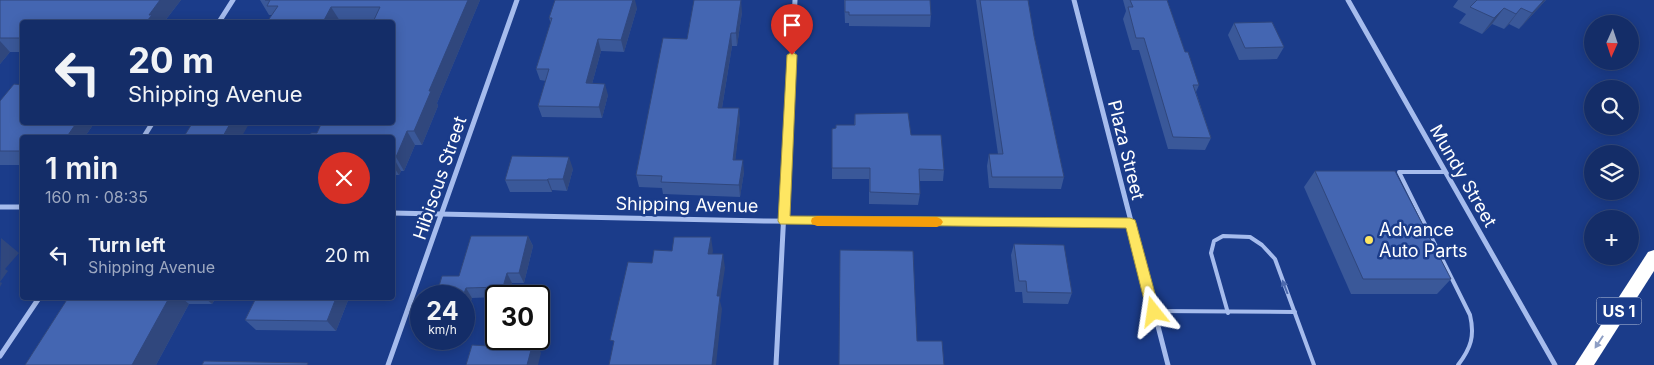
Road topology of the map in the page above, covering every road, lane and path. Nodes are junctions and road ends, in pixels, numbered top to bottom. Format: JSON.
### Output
{"nodes":[{"id":1,"x":233,"y":0,"type":"edge"},
{"id":2,"x":517,"y":0,"type":"edge"},
{"id":3,"x":795,"y":0,"type":"edge"},
{"id":4,"x":1074,"y":0,"type":"edge"},
{"id":5,"x":1348,"y":0,"type":"edge"},
{"id":6,"x":219,"y":20,"type":"edge"},
{"id":7,"x":1444,"y":172,"type":"junction"},
{"id":8,"x":0,"y":206,"type":"edge"},
{"id":9,"x":20,"y":207,"type":"edge"},
{"id":10,"x":395,"y":213,"type":"edge"},
{"id":11,"x":442,"y":214,"type":"junction"},
{"id":12,"x":784,"y":221,"type":"junction"},
{"id":13,"x":1130,"y":223,"type":"junction"},
{"id":14,"x":1654,"y":257,"type":"edge"},
{"id":15,"x":38,"y":300,"type":"edge"},
{"id":16,"x":1154,"y":312,"type":"junction"},
{"id":17,"x":1295,"y":312,"type":"junction"},
{"id":18,"x":1228,"y":313,"type":"junction"},
{"id":19,"x":0,"y":356,"type":"edge"},
{"id":20,"x":388,"y":365,"type":"edge"},
{"id":21,"x":776,"y":365,"type":"edge"},
{"id":22,"x":1168,"y":365,"type":"edge"},
{"id":23,"x":1314,"y":365,"type":"edge"},
{"id":24,"x":1458,"y":365,"type":"edge"},
{"id":25,"x":1555,"y":365,"type":"edge"},
{"id":26,"x":1584,"y":365,"type":"edge"}],
"edges":[{"from":1,"to":6,"type":"street"},
{"from":2,"to":11,"type":"street","name":"Hibiscus Street"},
{"from":3,"to":12,"type":"street"},
{"from":4,"to":13,"type":"street","name":"Plaza Street"},
{"from":5,"to":7,"type":"street","name":"Mundy Street"},
{"from":7,"to":24,"type":"lane"},
{"from":7,"to":25,"type":"street","name":"Mundy Street"},
{"from":8,"to":9,"type":"street"},
{"from":10,"to":11,"type":"street","name":"Shipping Avenue"},
{"from":11,"to":12,"type":"street","name":"Shipping Avenue"},
{"from":11,"to":20,"type":"street","name":"Hibiscus Street"},
{"from":12,"to":13,"type":"street","name":"Shipping Avenue"},
{"from":12,"to":21,"type":"street"},
{"from":13,"to":16,"type":"street","name":"Plaza Street"},
{"from":14,"to":26,"type":"highway","number":"US 1","one_way":true},
{"from":15,"to":19,"type":"street"},
{"from":16,"to":18,"type":"lane"},
{"from":16,"to":22,"type":"street","name":"Plaza Street"},
{"from":17,"to":18,"type":"lane"},
{"from":17,"to":18,"type":"lane","one_way":true},
{"from":17,"to":23,"type":"lane"}]}
